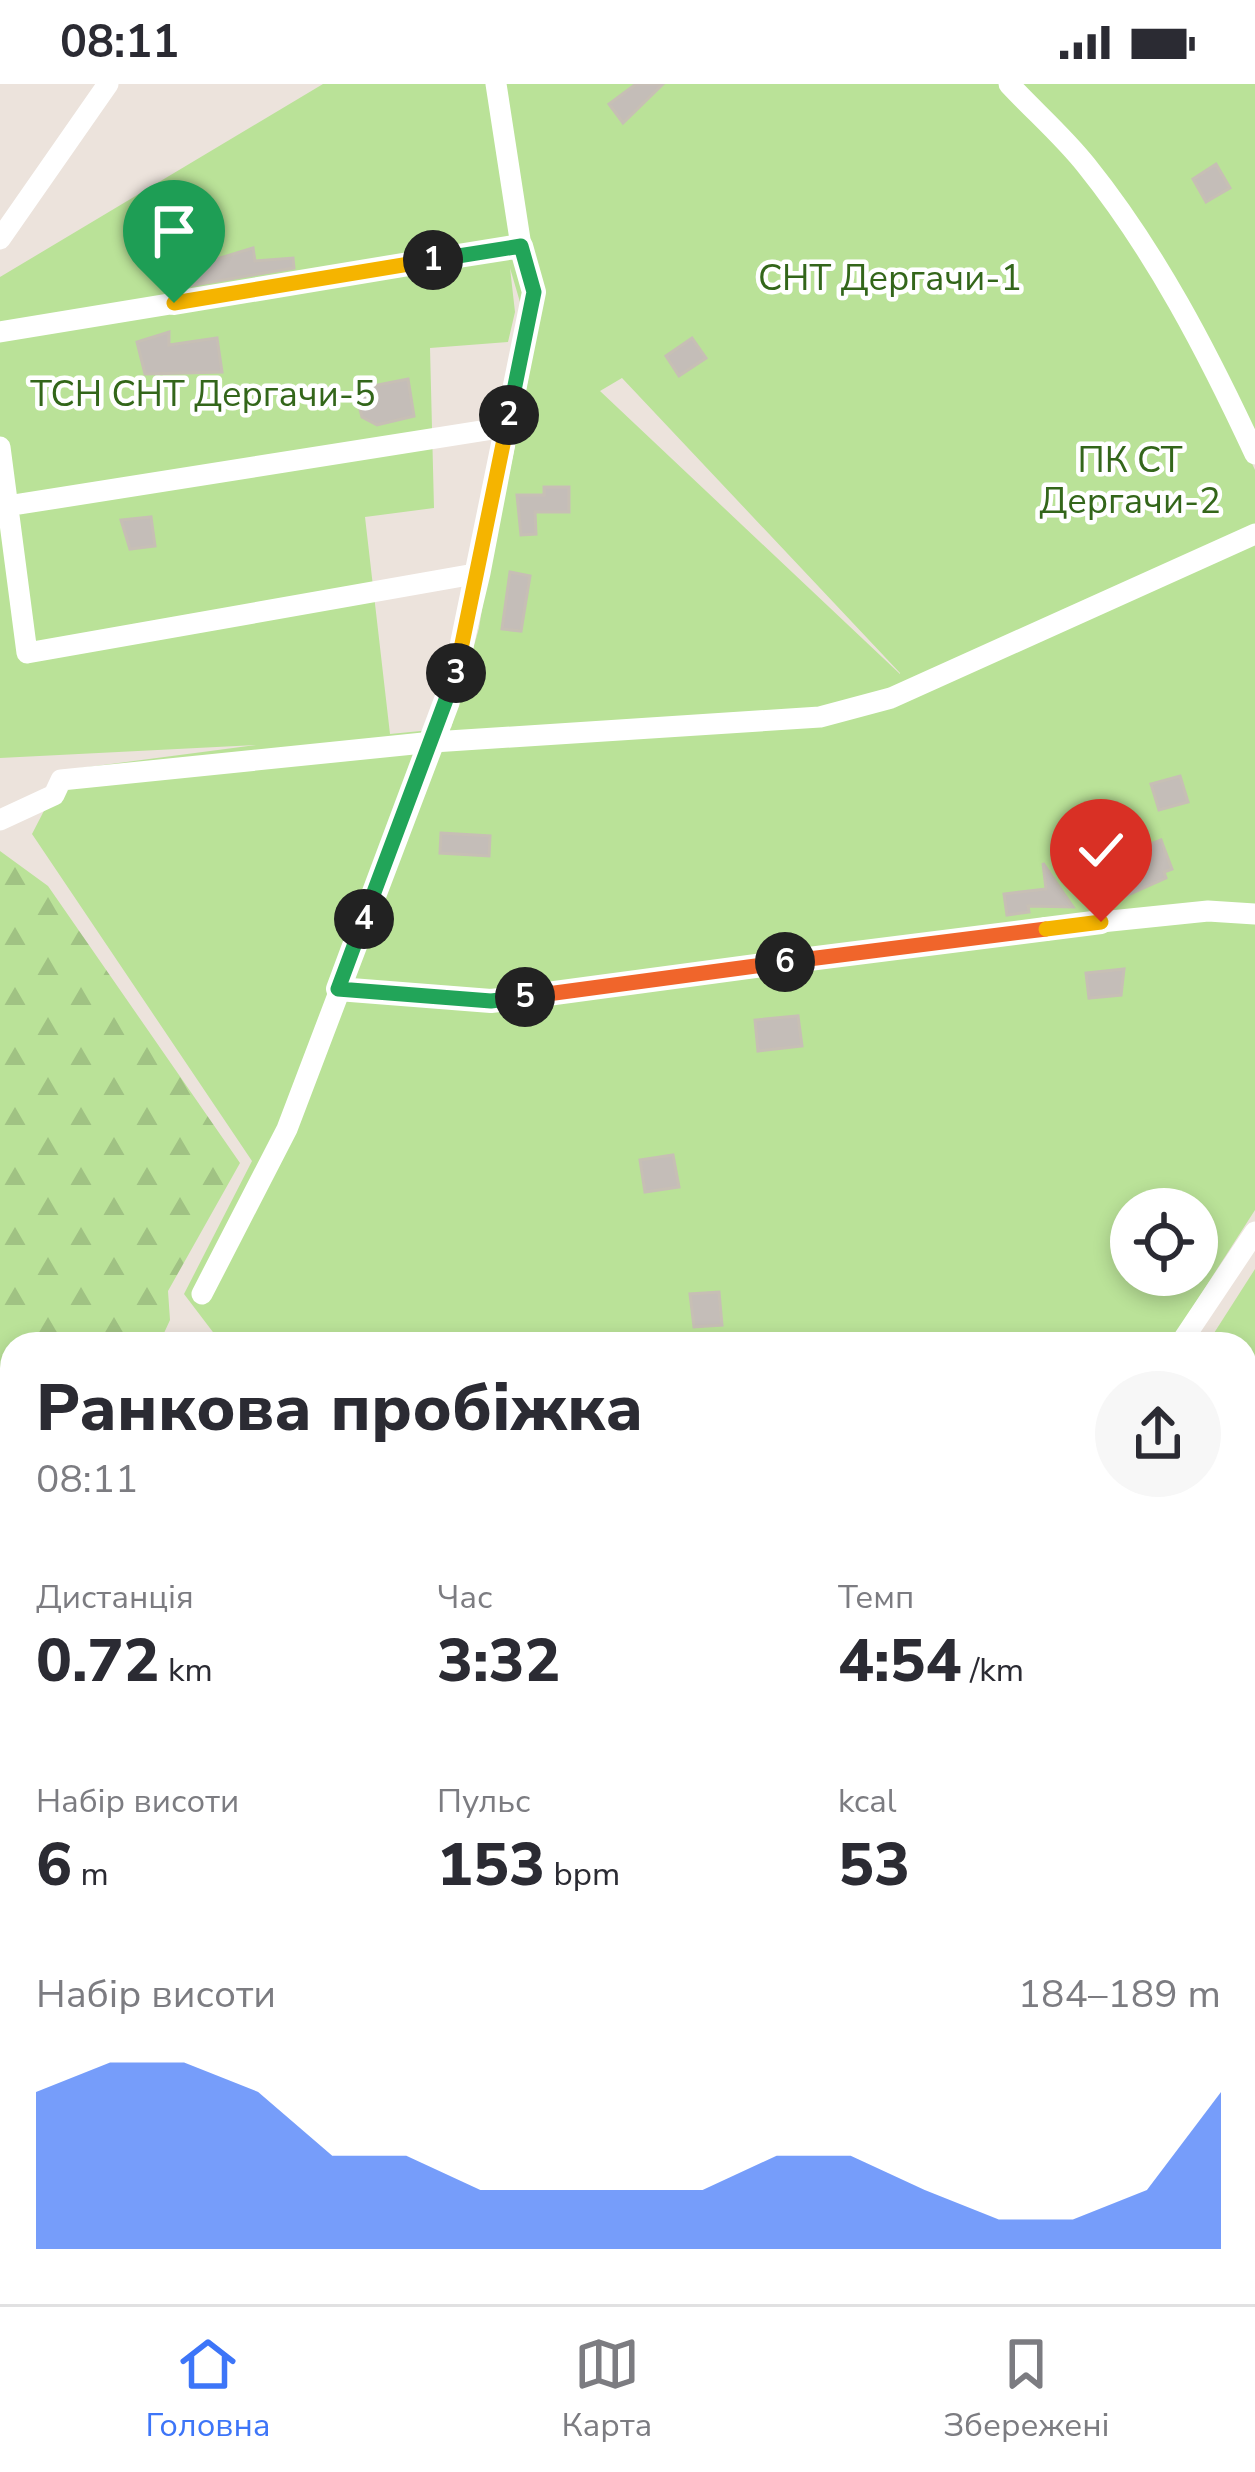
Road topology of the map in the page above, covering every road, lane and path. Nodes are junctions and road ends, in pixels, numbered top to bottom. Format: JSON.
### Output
{"nodes":[{"id":1,"x":108,"y":84,"type":"edge"},
{"id":2,"x":496,"y":84,"type":"edge"},
{"id":3,"x":1009,"y":84,"type":"edge"},
{"id":4,"x":0,"y":239,"type":"edge"},
{"id":5,"x":521,"y":246,"type":"junction"},
{"id":6,"x":0,"y":332,"type":"edge"},
{"id":7,"x":506,"y":427,"type":"junction"},
{"id":8,"x":0,"y":447,"type":"edge"},
{"id":9,"x":1255,"y":454,"type":"edge"},
{"id":10,"x":7,"y":506,"type":"junction"},
{"id":11,"x":1255,"y":535,"type":"edge"},
{"id":12,"x":480,"y":573,"type":"junction"},
{"id":13,"x":434,"y":742,"type":"junction"},
{"id":14,"x":0,"y":820,"type":"edge"},
{"id":15,"x":1255,"y":914,"type":"edge"},
{"id":16,"x":338,"y":989,"type":"junction"},
{"id":17,"x":1255,"y":1232,"type":"edge"},
{"id":18,"x":202,"y":1294,"type":"dead end"},
{"id":19,"x":1188,"y":1332,"type":"edge"}],
"edges":[{"from":1,"to":4,"type":"street"},
{"from":2,"to":5,"type":"street"},
{"from":3,"to":9,"type":"street"},
{"from":5,"to":6,"type":"street"},
{"from":5,"to":7,"type":"street"},
{"from":7,"to":10,"type":"street"},
{"from":7,"to":12,"type":"street"},
{"from":8,"to":10,"type":"street"},
{"from":10,"to":12,"type":"street"},
{"from":11,"to":13,"type":"street"},
{"from":12,"to":13,"type":"street"},
{"from":13,"to":14,"type":"street"},
{"from":13,"to":16,"type":"street"},
{"from":15,"to":16,"type":"street"},
{"from":16,"to":18,"type":"street"},
{"from":17,"to":19,"type":"street"}]}
